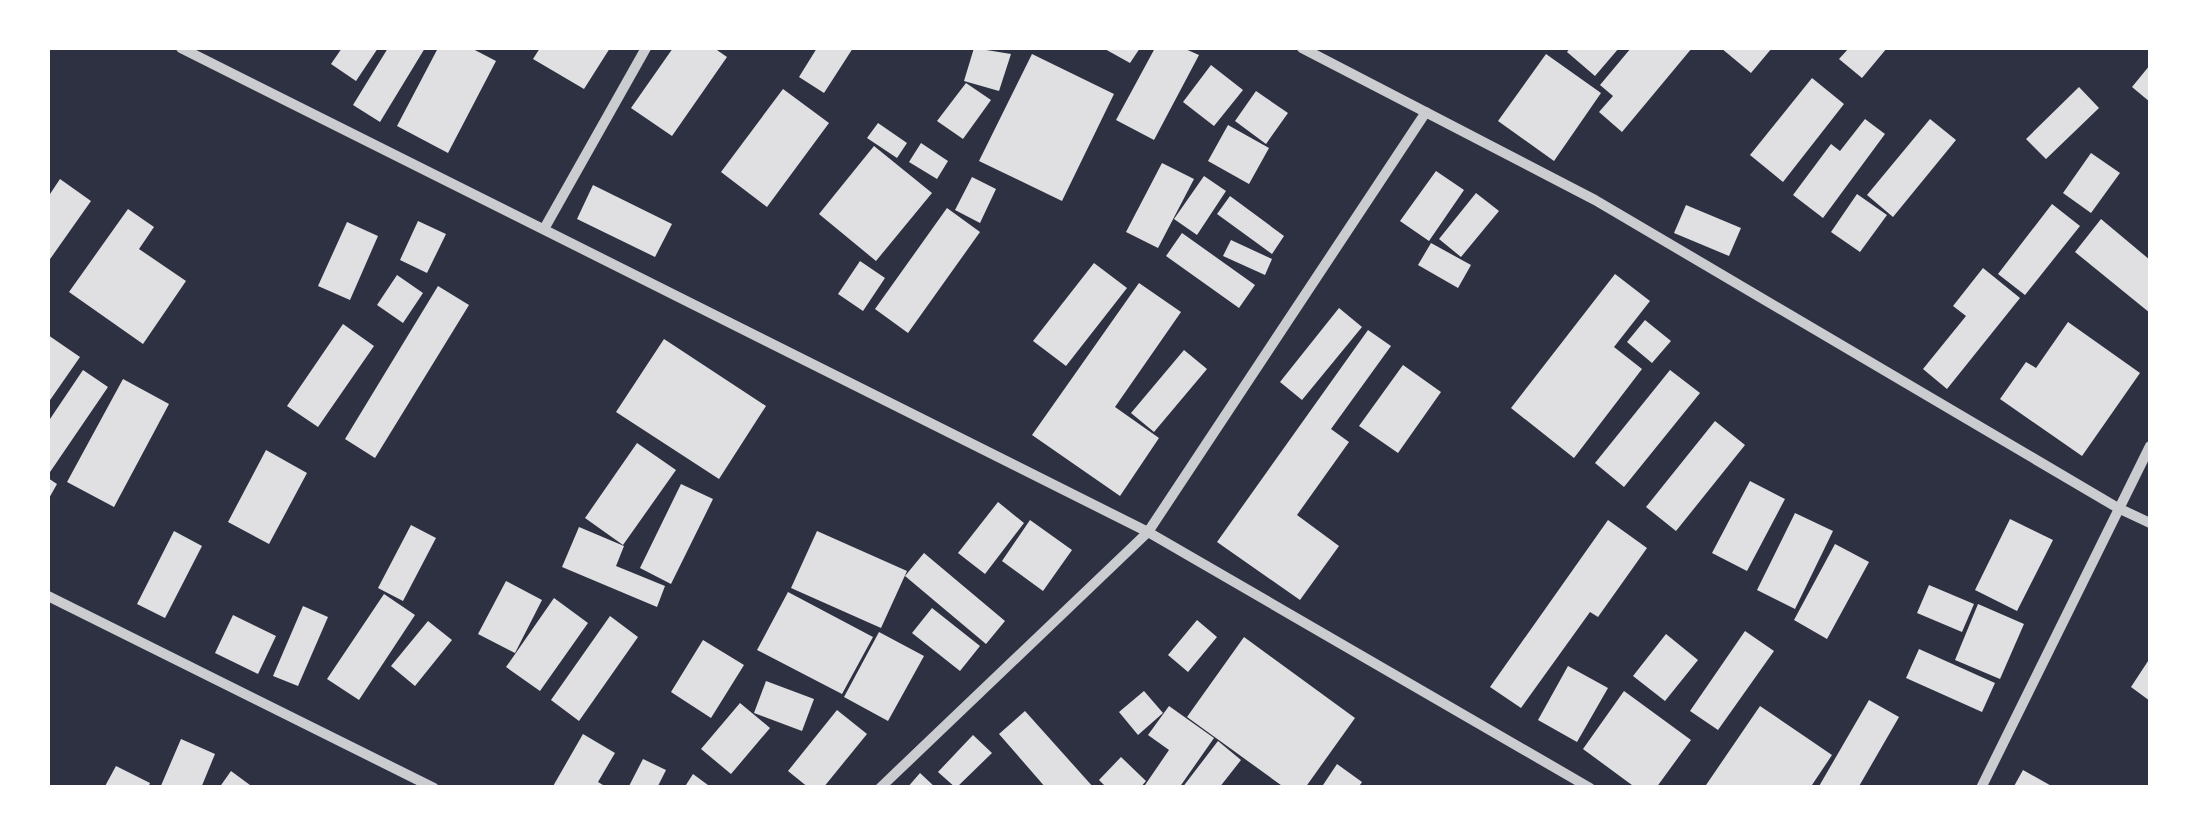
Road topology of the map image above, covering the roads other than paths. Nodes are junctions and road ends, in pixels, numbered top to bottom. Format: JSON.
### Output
{"nodes":[{"id":1,"x":181,"y":48,"type":"edge"},
{"id":2,"x":646,"y":48,"type":"edge"},
{"id":3,"x":1302,"y":48,"type":"edge"},
{"id":4,"x":1426,"y":112,"type":"junction"},
{"id":5,"x":544,"y":229,"type":"junction"},
{"id":6,"x":2150,"y":446,"type":"edge"},
{"id":7,"x":2118,"y":508,"type":"junction"},
{"id":8,"x":2150,"y":523,"type":"edge"},
{"id":9,"x":1148,"y":532,"type":"junction"},
{"id":10,"x":48,"y":596,"type":"edge"},
{"id":11,"x":434,"y":788,"type":"edge"},
{"id":12,"x":880,"y":788,"type":"edge"},
{"id":13,"x":1590,"y":788,"type":"edge"},
{"id":14,"x":1982,"y":788,"type":"edge"}],
"edges":[{"from":1,"to":5,"type":"street"},
{"from":2,"to":5,"type":"street"},
{"from":3,"to":4,"type":"street"},
{"from":4,"to":7,"type":"street"},
{"from":4,"to":9,"type":"street"},
{"from":5,"to":9,"type":"street"},
{"from":6,"to":7,"type":"street"},
{"from":7,"to":8,"type":"street"},
{"from":7,"to":14,"type":"street"},
{"from":9,"to":12,"type":"street"},
{"from":9,"to":13,"type":"street"},
{"from":10,"to":11,"type":"street"}]}
